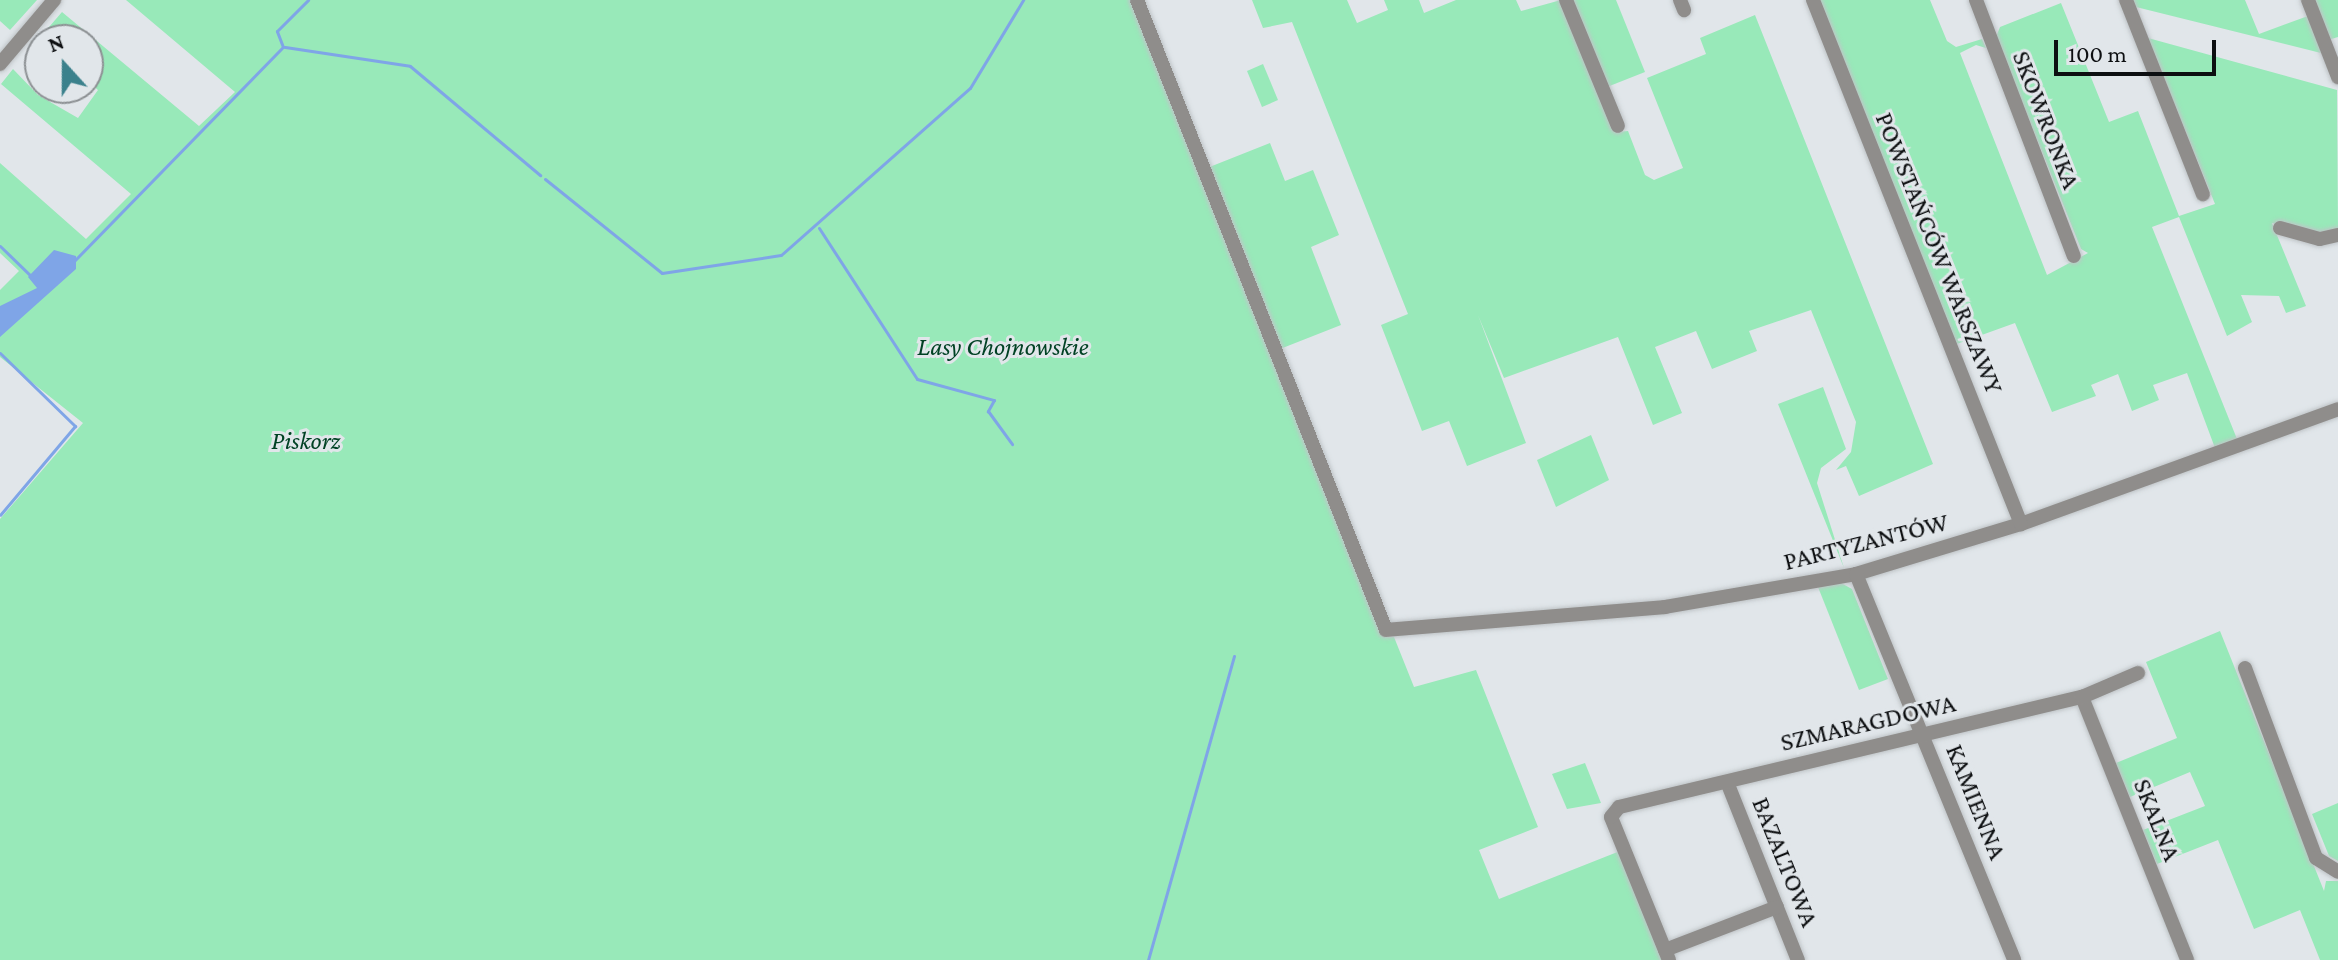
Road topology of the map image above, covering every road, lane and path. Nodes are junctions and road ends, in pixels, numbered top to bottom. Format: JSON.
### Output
{"nodes":[{"id":1,"x":54,"y":0,"type":"edge"},
{"id":2,"x":1137,"y":0,"type":"edge"},
{"id":3,"x":1566,"y":0,"type":"edge"},
{"id":4,"x":1813,"y":0,"type":"edge"},
{"id":5,"x":1976,"y":0,"type":"edge"},
{"id":6,"x":2126,"y":0,"type":"edge"},
{"id":7,"x":2308,"y":0,"type":"edge"},
{"id":8,"x":0,"y":64,"type":"edge"},
{"id":9,"x":2338,"y":77,"type":"edge"},
{"id":10,"x":1618,"y":126,"type":"dead end"},
{"id":11,"x":2203,"y":194,"type":"dead end"},
{"id":12,"x":2280,"y":228,"type":"dead end"},
{"id":13,"x":2338,"y":235,"type":"edge"},
{"id":14,"x":2074,"y":256,"type":"dead end"},
{"id":15,"x":2338,"y":409,"type":"edge"},
{"id":16,"x":2021,"y":524,"type":"junction"},
{"id":17,"x":1856,"y":574,"type":"junction"},
{"id":18,"x":2245,"y":668,"type":"dead end"},
{"id":19,"x":2138,"y":673,"type":"dead end"},
{"id":20,"x":2082,"y":697,"type":"junction"},
{"id":21,"x":1922,"y":736,"type":"junction"},
{"id":22,"x":1727,"y":782,"type":"junction"},
{"id":23,"x":2338,"y":872,"type":"edge"},
{"id":24,"x":1777,"y":907,"type":"junction"},
{"id":25,"x":1667,"y":955,"type":"edge"},
{"id":26,"x":1798,"y":960,"type":"edge"},
{"id":27,"x":2014,"y":960,"type":"edge"},
{"id":28,"x":2187,"y":960,"type":"edge"}],
"edges":[{"from":1,"to":8,"type":"street"},
{"from":2,"to":17,"type":"street","name":"PARTYZANTÓW"},
{"from":3,"to":10,"type":"street"},
{"from":4,"to":16,"type":"street","name":"POWSTAŃCÓW WARSZAWY"},
{"from":5,"to":14,"type":"street","name":"SKOWRONKA"},
{"from":6,"to":11,"type":"street"},
{"from":7,"to":9,"type":"street"},
{"from":12,"to":13,"type":"street"},
{"from":15,"to":16,"type":"street","name":"PARTYZANTÓW"},
{"from":16,"to":17,"type":"street","name":"PARTYZANTÓW"},
{"from":17,"to":21,"type":"street","name":"KAMIENNA"},
{"from":18,"to":23,"type":"street"},
{"from":19,"to":20,"type":"street","name":"SZMARAGDOWA"},
{"from":20,"to":21,"type":"street","name":"SZMARAGDOWA"},
{"from":20,"to":28,"type":"street","name":"SKALNA"},
{"from":21,"to":22,"type":"street","name":"SZMARAGDOWA"},
{"from":21,"to":27,"type":"street","name":"KAMIENNA"},
{"from":22,"to":24,"type":"street","name":"BAZALTOWA"},
{"from":22,"to":25,"type":"street","name":"SZMARAGDOWA"},
{"from":24,"to":25,"type":"street"},
{"from":24,"to":26,"type":"street","name":"BAZALTOWA"}]}
